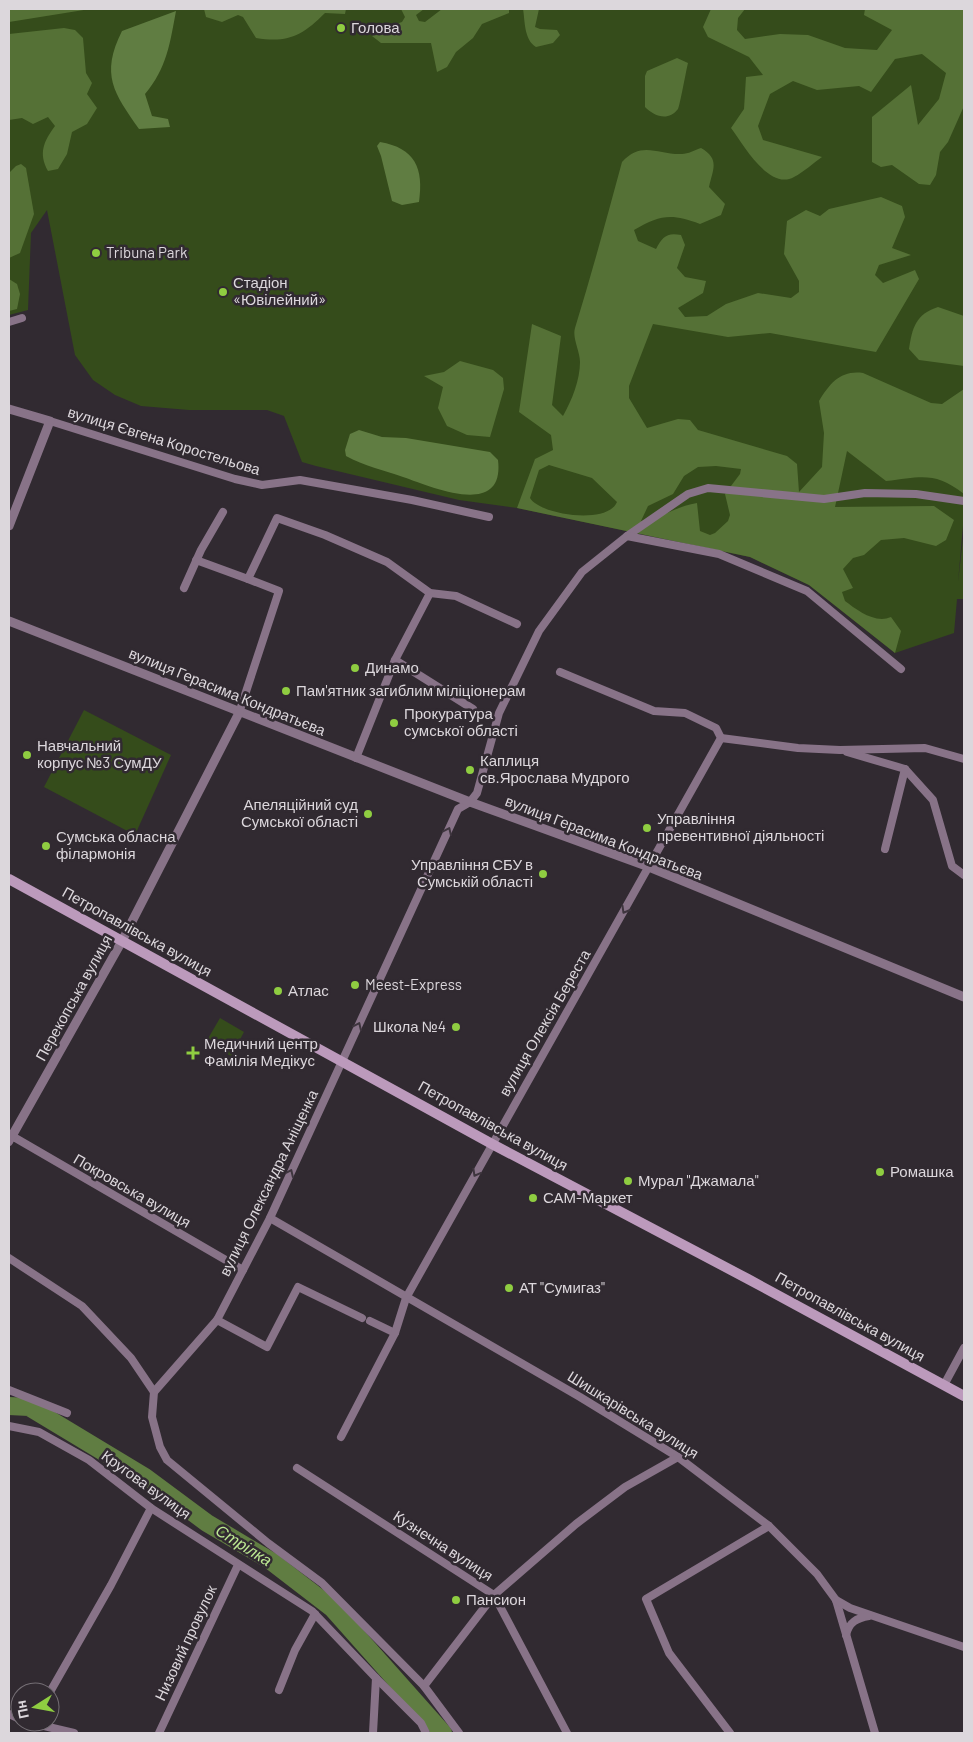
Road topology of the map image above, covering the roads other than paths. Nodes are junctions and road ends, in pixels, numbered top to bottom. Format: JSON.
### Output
{"nodes":[{"id":1,"x":22,"y":318,"type":"dead end"},
{"id":2,"x":9,"y":322,"type":"edge"},
{"id":3,"x":9,"y":410,"type":"edge"},
{"id":4,"x":50,"y":421,"type":"junction"},
{"id":5,"x":964,"y":501,"type":"edge"},
{"id":6,"x":223,"y":512,"type":"dead end"},
{"id":7,"x":489,"y":517,"type":"dead end"},
{"id":8,"x":9,"y":526,"type":"edge"},
{"id":9,"x":626,"y":536,"type":"junction"},
{"id":10,"x":196,"y":560,"type":"junction"},
{"id":11,"x":248,"y":579,"type":"junction"},
{"id":12,"x":184,"y":588,"type":"dead end"},
{"id":13,"x":430,"y":594,"type":"junction"},
{"id":14,"x":9,"y":621,"type":"edge"},
{"id":15,"x":517,"y":624,"type":"dead end"},
{"id":16,"x":395,"y":660,"type":"junction"},
{"id":17,"x":901,"y":669,"type":"dead end"},
{"id":18,"x":560,"y":672,"type":"dead end"},
{"id":19,"x":474,"y":709,"type":"dead end"},
{"id":20,"x":238,"y":713,"type":"junction"},
{"id":21,"x":721,"y":738,"type":"junction"},
{"id":22,"x":840,"y":750,"type":"junction"},
{"id":23,"x":356,"y":758,"type":"junction"},
{"id":24,"x":964,"y":759,"type":"edge"},
{"id":25,"x":905,"y":769,"type":"junction"},
{"id":26,"x":470,"y":802,"type":"junction"},
{"id":27,"x":885,"y":849,"type":"dead end"},
{"id":28,"x":649,"y":867,"type":"junction"},
{"id":29,"x":964,"y":875,"type":"edge"},
{"id":30,"x":9,"y":879,"type":"edge"},
{"id":31,"x":122,"y":941,"type":"junction"},
{"id":32,"x":964,"y":997,"type":"edge"},
{"id":33,"x":342,"y":1060,"type":"junction"},
{"id":34,"x":10,"y":1138,"type":"edge"},
{"id":35,"x":492,"y":1144,"type":"junction"},
{"id":36,"x":270,"y":1218,"type":"junction"},
{"id":37,"x":9,"y":1258,"type":"edge"},
{"id":38,"x":243,"y":1270,"type":"junction"},
{"id":39,"x":406,"y":1298,"type":"junction"},
{"id":40,"x":218,"y":1320,"type":"junction"},
{"id":41,"x":394,"y":1333,"type":"junction"},
{"id":42,"x":964,"y":1348,"type":"edge"},
{"id":43,"x":944,"y":1385,"type":"junction"},
{"id":44,"x":9,"y":1390,"type":"edge"},
{"id":45,"x":154,"y":1392,"type":"junction"},
{"id":46,"x":964,"y":1396,"type":"edge"},
{"id":47,"x":67,"y":1413,"type":"dead end"},
{"id":48,"x":9,"y":1426,"type":"edge"},
{"id":49,"x":341,"y":1437,"type":"dead end"},
{"id":50,"x":678,"y":1457,"type":"junction"},
{"id":51,"x":297,"y":1468,"type":"dead end"},
{"id":52,"x":150,"y":1508,"type":"junction"},
{"id":53,"x":768,"y":1526,"type":"junction"},
{"id":54,"x":238,"y":1565,"type":"junction"},
{"id":55,"x":494,"y":1595,"type":"junction"},
{"id":56,"x":836,"y":1600,"type":"junction"},
{"id":57,"x":315,"y":1614,"type":"junction"},
{"id":58,"x":870,"y":1616,"type":"junction"},
{"id":59,"x":846,"y":1637,"type":"junction"},
{"id":60,"x":964,"y":1647,"type":"edge"},
{"id":61,"x":376,"y":1678,"type":"junction"},
{"id":62,"x":56,"y":1682,"type":"edge"},
{"id":63,"x":424,"y":1686,"type":"junction"},
{"id":64,"x":279,"y":1690,"type":"dead end"},
{"id":65,"x":60,"y":1730,"type":"edge"},
{"id":66,"x":74,"y":1733,"type":"edge"},
{"id":67,"x":159,"y":1733,"type":"edge"},
{"id":68,"x":373,"y":1733,"type":"edge"},
{"id":69,"x":426,"y":1733,"type":"edge"},
{"id":70,"x":459,"y":1733,"type":"edge"},
{"id":71,"x":567,"y":1733,"type":"edge"},
{"id":72,"x":730,"y":1733,"type":"edge"},
{"id":73,"x":875,"y":1733,"type":"edge"}],
"edges":[{"from":1,"to":2,"type":"street"},
{"from":3,"to":4,"type":"street","name":"вулиця Євгена Коростельова"},
{"from":4,"to":7,"type":"street","name":"вулиця Євгена Коростельова"},
{"from":4,"to":8,"type":"street"},
{"from":5,"to":9,"type":"street","name":"вулиця Олександра Аніщенка"},
{"from":6,"to":10,"type":"street"},
{"from":9,"to":17,"type":"street"},
{"from":9,"to":26,"type":"street","name":"вулиця Олександра Аніщенка"},
{"from":10,"to":11,"type":"street"},
{"from":10,"to":12,"type":"street"},
{"from":11,"to":13,"type":"street"},
{"from":11,"to":20,"type":"street","name":"Перекопська вулиця"},
{"from":13,"to":15,"type":"street"},
{"from":13,"to":16,"type":"street"},
{"from":14,"to":20,"type":"street","name":"вулиця Герасима Кондратьєва"},
{"from":16,"to":19,"type":"street"},
{"from":16,"to":23,"type":"street"},
{"from":18,"to":21,"type":"street"},
{"from":20,"to":23,"type":"street","name":"вулиця Герасима Кондратьєва"},
{"from":20,"to":31,"type":"street","name":"Перекопська вулиця"},
{"from":21,"to":22,"type":"street"},
{"from":21,"to":28,"type":"street","name":"вулиця Олексія Береста"},
{"from":22,"to":24,"type":"street"},
{"from":22,"to":25,"type":"street"},
{"from":23,"to":26,"type":"street","name":"вулиця Герасима Кондратьєва"},
{"from":25,"to":27,"type":"street"},
{"from":25,"to":29,"type":"street"},
{"from":26,"to":28,"type":"street","name":"вулиця Герасима Кондратьєва"},
{"from":33,"to":26,"type":"street","name":"вулиця Олександра Аніщенка","one_way":true},
{"from":28,"to":32,"type":"street","name":"вулиця Герасима Кондратьєва"},
{"from":28,"to":35,"type":"street","name":"вулиця Олексія Береста","one_way":true},
{"from":30,"to":31,"type":"main road","name":"Петропавлівська вулиця"},
{"from":31,"to":33,"type":"main road","name":"Петропавлівська вулиця"},
{"from":31,"to":34,"type":"street","name":"Перекопська вулиця"},
{"from":33,"to":35,"type":"main road","name":"Петропавлівська вулиця"},
{"from":36,"to":33,"type":"street","name":"вулиця Олександра Аніщенка","one_way":true},
{"from":34,"to":38,"type":"street","name":"Покровська вулиця"},
{"from":35,"to":39,"type":"street","name":"вулиця Олексія Береста","one_way":true},
{"from":35,"to":43,"type":"main road","name":"Петропавлівська вулиця"},
{"from":36,"to":38,"type":"street","name":"вулиця Олександра Аніщенка"},
{"from":36,"to":39,"type":"street","name":"Шишкарівська вулиця"},
{"from":37,"to":45,"type":"street"},
{"from":38,"to":40,"type":"street","name":"вулиця Олександра Аніщенка"},
{"from":39,"to":41,"type":"street"},
{"from":39,"to":50,"type":"street","name":"Шишкарівська вулиця"},
{"from":40,"to":41,"type":"street"},
{"from":40,"to":45,"type":"street","name":"вулиця Олександра Аніщенка"},
{"from":41,"to":49,"type":"street"},
{"from":42,"to":43,"type":"street"},
{"from":43,"to":46,"type":"main road","name":"Петропавлівська вулиця"},
{"from":44,"to":47,"type":"street"},
{"from":45,"to":63,"type":"street"},
{"from":48,"to":52,"type":"street","name":"Кругова вулиця"},
{"from":50,"to":53,"type":"street","name":"Шишкарівська вулиця"},
{"from":50,"to":55,"type":"street"},
{"from":51,"to":55,"type":"street","name":"Кузнечна вулиця"},
{"from":52,"to":54,"type":"street","name":"Кругова вулиця"},
{"from":52,"to":62,"type":"street"},
{"from":53,"to":56,"type":"street","name":"Шишкарівська вулиця"},
{"from":53,"to":72,"type":"street"},
{"from":54,"to":57,"type":"street","name":"Кругова вулиця"},
{"from":54,"to":67,"type":"street","name":"Низовий провулок"},
{"from":55,"to":63,"type":"street"},
{"from":55,"to":71,"type":"street","name":"Кузнечна вулиця"},
{"from":56,"to":58,"type":"street"},
{"from":56,"to":59,"type":"street","name":"Шишкарівська вулиця"},
{"from":57,"to":61,"type":"street","name":"Кругова вулиця"},
{"from":57,"to":64,"type":"street"},
{"from":58,"to":59,"type":"street"},
{"from":58,"to":60,"type":"street"},
{"from":59,"to":73,"type":"street","name":"Шишкарівська вулиця"},
{"from":61,"to":68,"type":"street"},
{"from":61,"to":69,"type":"street","name":"Кругова вулиця"},
{"from":63,"to":70,"type":"street"},
{"from":65,"to":66,"type":"street"}]}
